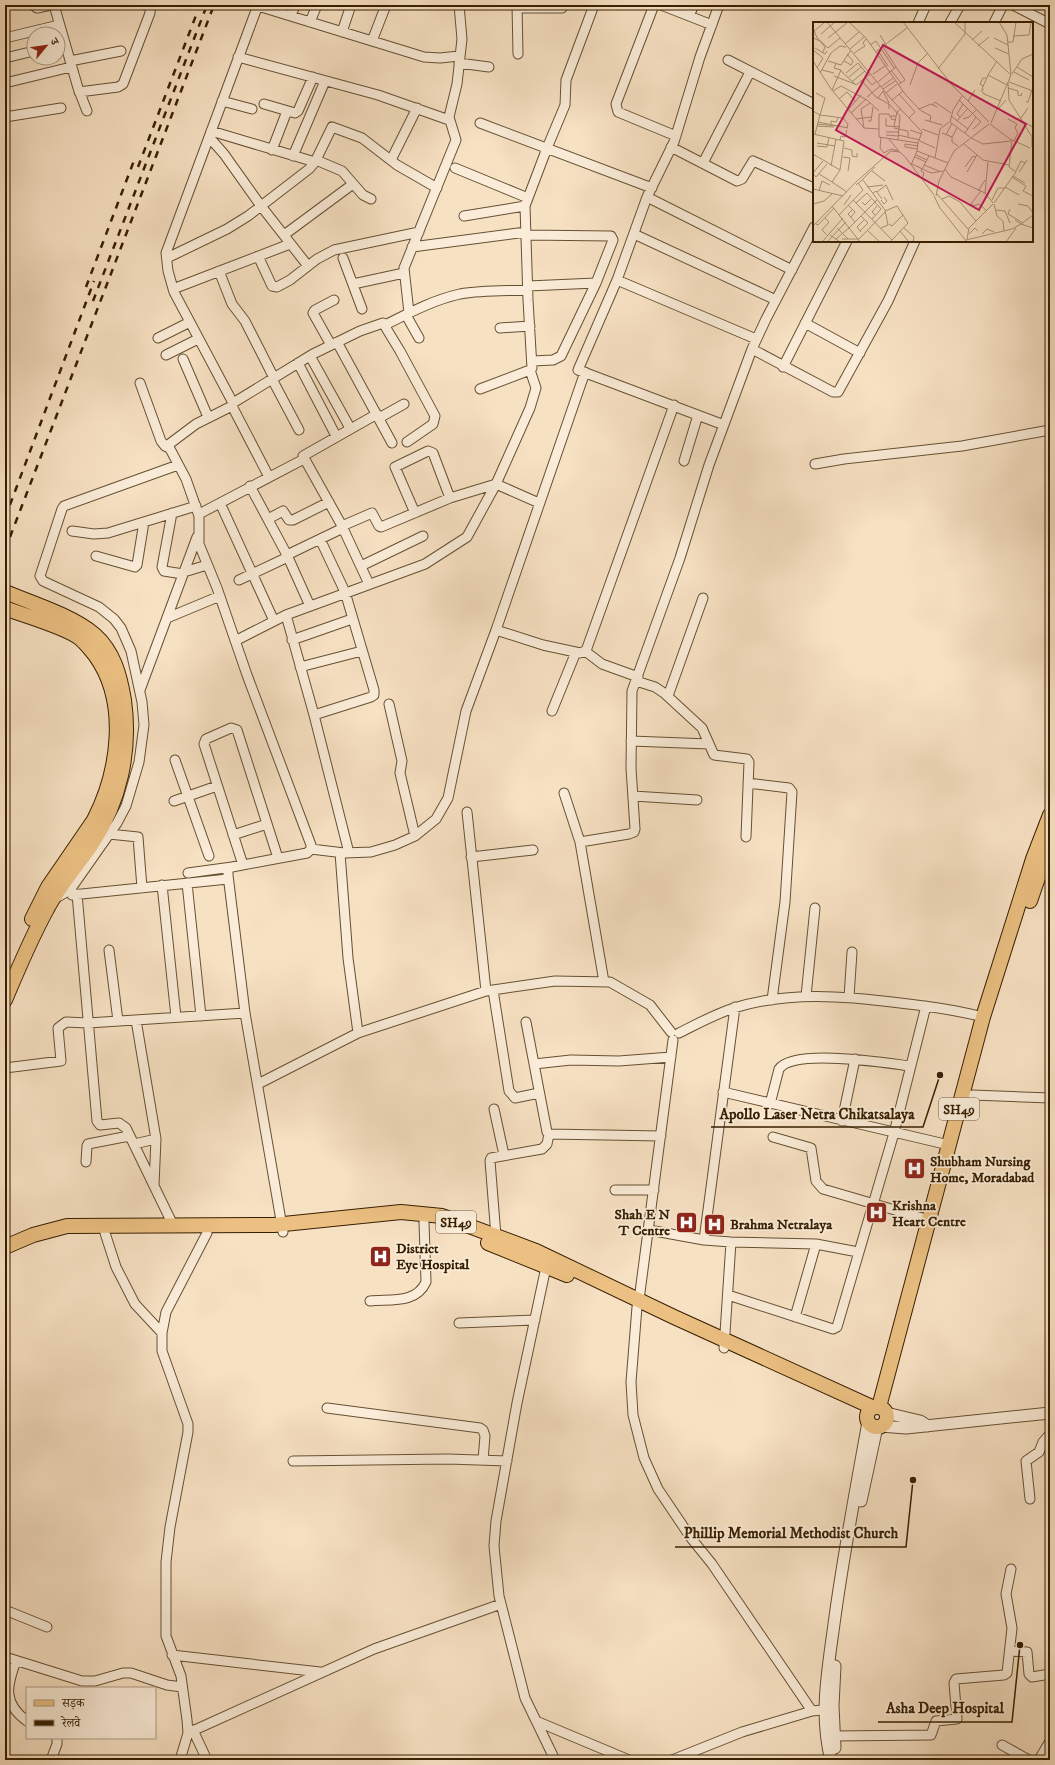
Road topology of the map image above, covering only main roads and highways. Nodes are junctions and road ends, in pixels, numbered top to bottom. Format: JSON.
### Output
{"nodes":[{"id":1,"x":5,"y":592,"type":"edge"},
{"id":2,"x":5,"y":608,"type":"edge"},
{"id":3,"x":118,"y":768,"type":"junction"},
{"id":4,"x":1050,"y":815,"type":"edge"},
{"id":5,"x":1050,"y":843,"type":"edge"},
{"id":6,"x":5,"y":976,"type":"edge"},
{"id":7,"x":5,"y":999,"type":"edge"},
{"id":8,"x":283,"y":1228,"type":"junction"},
{"id":9,"x":5,"y":1247,"type":"edge"},
{"id":10,"x":5,"y":1256,"type":"edge"},
{"id":11,"x":638,"y":1303,"type":"junction"},
{"id":12,"x":877,"y":1416,"type":"junction"}],
"edges":[{"from":1,"to":3,"type":"main road"},
{"from":2,"to":3,"type":"main road"},
{"from":3,"to":6,"type":"main road"},
{"from":3,"to":7,"type":"main road"},
{"from":4,"to":12,"type":"main road","number":"SH49"},
{"from":5,"to":12,"type":"main road","number":"SH49"},
{"from":8,"to":9,"type":"main road","number":"SH49"},
{"from":8,"to":10,"type":"main road","number":"SH49"},
{"from":8,"to":11,"type":"main road","number":"SH49"},
{"from":8,"to":11,"type":"main road","number":"SH49"},
{"from":11,"to":12,"type":"main road","number":"SH49"}]}
